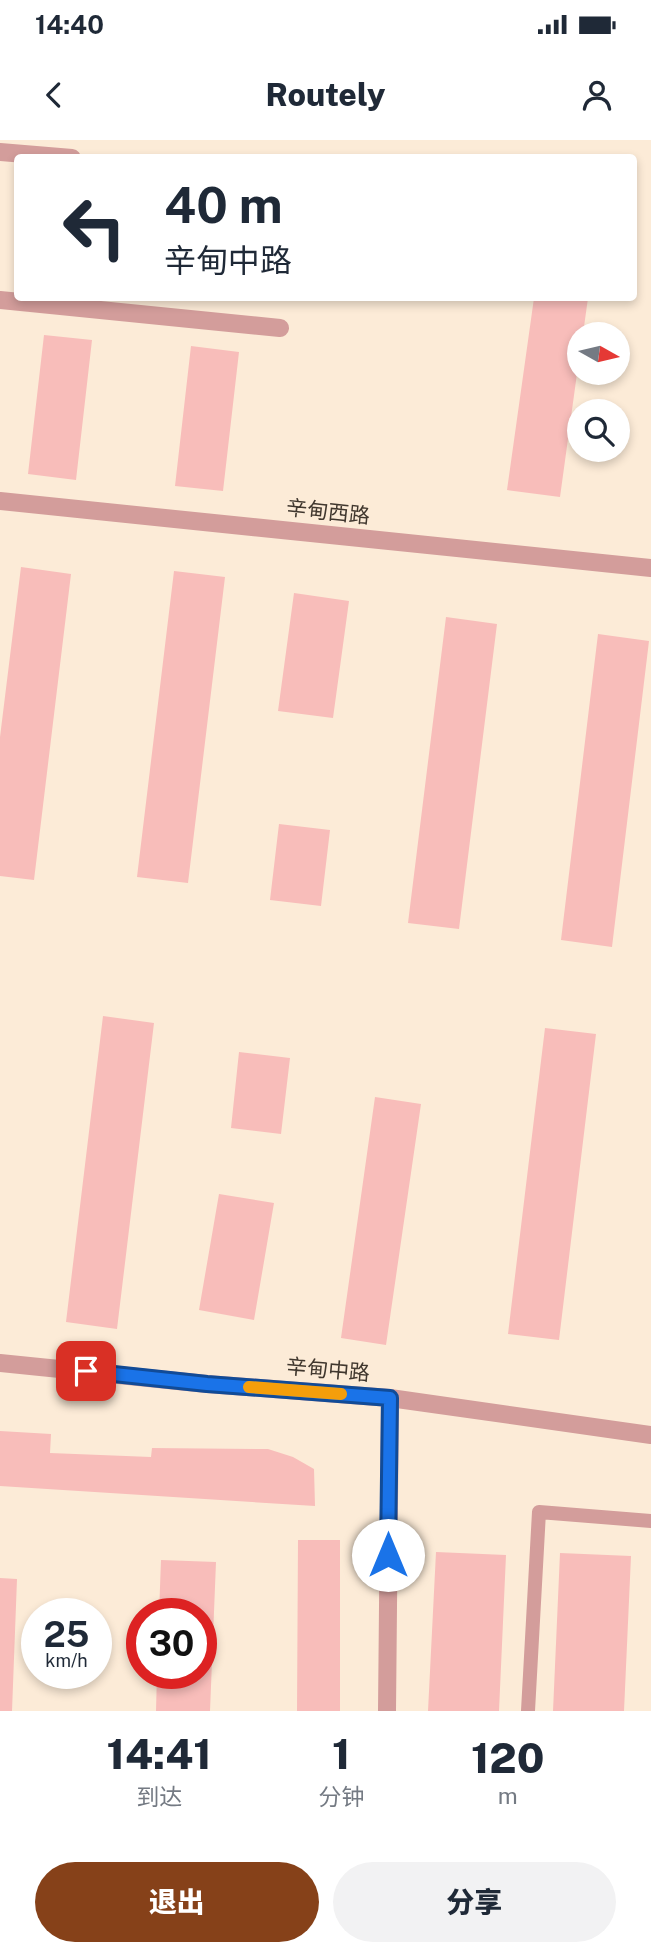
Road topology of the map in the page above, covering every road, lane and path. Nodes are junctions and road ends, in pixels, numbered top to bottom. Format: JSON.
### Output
{"nodes":[{"id":1,"x":0,"y":152,"type":"edge"},
{"id":2,"x":24,"y":154,"type":"edge"},
{"id":3,"x":0,"y":300,"type":"edge"},
{"id":4,"x":280,"y":328,"type":"dead end"},
{"id":5,"x":0,"y":501,"type":"edge"},
{"id":6,"x":651,"y":568,"type":"edge"},
{"id":7,"x":0,"y":1363,"type":"edge"},
{"id":8,"x":390,"y":1398,"type":"junction"},
{"id":9,"x":651,"y":1435,"type":"edge"},
{"id":10,"x":651,"y":1521,"type":"edge"},
{"id":11,"x":387,"y":1711,"type":"edge"},
{"id":12,"x":528,"y":1711,"type":"edge"}],
"edges":[{"from":1,"to":2,"type":"street"},
{"from":3,"to":4,"type":"street"},
{"from":5,"to":6,"type":"street","name":"辛甸西路"},
{"from":7,"to":8,"type":"street","name":"辛甸中路"},
{"from":8,"to":9,"type":"street","name":"辛甸中路"},
{"from":8,"to":11,"type":"street"},
{"from":10,"to":12,"type":"lane"}]}
